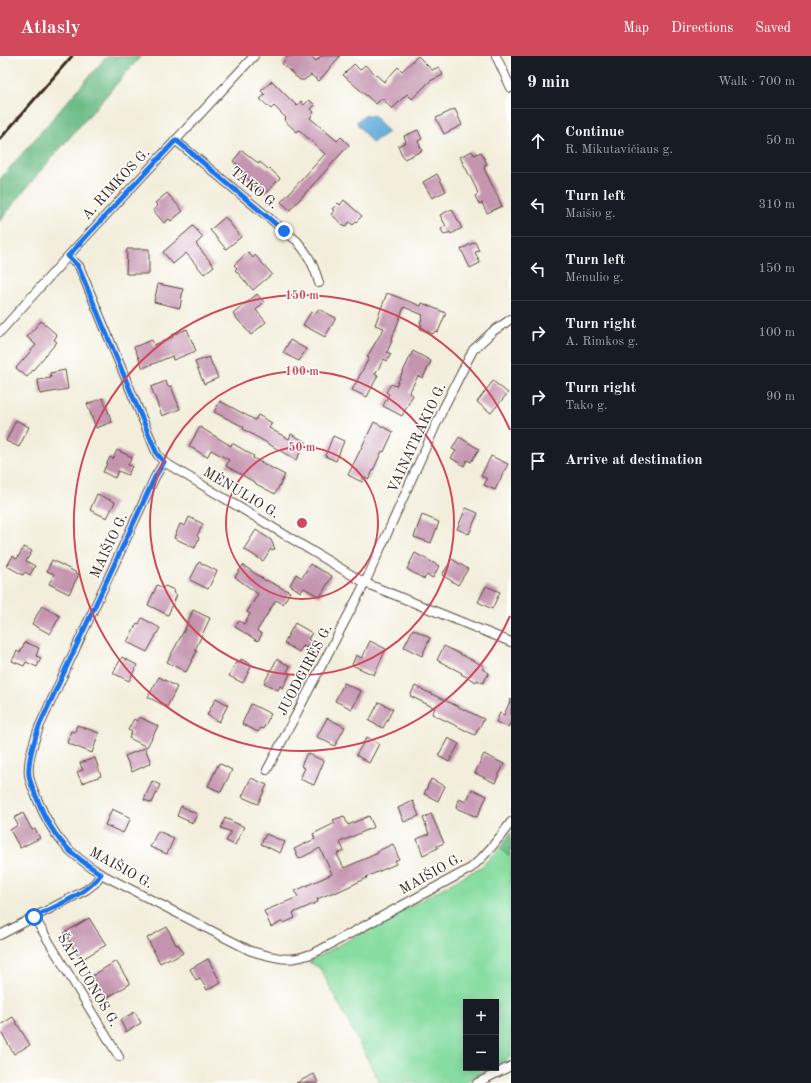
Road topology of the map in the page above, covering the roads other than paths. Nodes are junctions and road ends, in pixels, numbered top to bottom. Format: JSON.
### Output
{"nodes":[{"id":1,"x":254,"y":56,"type":"edge"},
{"id":2,"x":496,"y":56,"type":"edge"},
{"id":3,"x":511,"y":88,"type":"edge"},
{"id":4,"x":176,"y":140,"type":"junction"},
{"id":5,"x":68,"y":256,"type":"junction"},
{"id":6,"x":319,"y":283,"type":"dead end"},
{"id":7,"x":511,"y":319,"type":"edge"},
{"id":8,"x":0,"y":332,"type":"edge"},
{"id":9,"x":164,"y":462,"type":"junction"},
{"id":10,"x":365,"y":583,"type":"junction"},
{"id":11,"x":511,"y":642,"type":"edge"},
{"id":12,"x":267,"y":770,"type":"dead end"},
{"id":13,"x":511,"y":822,"type":"edge"},
{"id":14,"x":101,"y":874,"type":"junction"},
{"id":15,"x":34,"y":917,"type":"junction"},
{"id":16,"x":0,"y":935,"type":"edge"},
{"id":17,"x":119,"y":1057,"type":"dead end"},
{"id":18,"x":511,"y":1066,"type":"edge"},
{"id":19,"x":477,"y":1083,"type":"edge"}],
"edges":[{"from":1,"to":4,"type":"street","name":"A. RIMKOS G."},
{"from":2,"to":3,"type":"street"},
{"from":4,"to":5,"type":"street","name":"A. RIMKOS G."},
{"from":4,"to":6,"type":"street","name":"TAKO G."},
{"from":5,"to":8,"type":"street","name":"A. RIMKOS G."},
{"from":5,"to":9,"type":"street","name":"MĖNULIO G."},
{"from":7,"to":10,"type":"street","name":"VAINATRAKIO G."},
{"from":9,"to":10,"type":"street","name":"MĖNULIO G."},
{"from":9,"to":14,"type":"street","name":"MAIŠIO G."},
{"from":10,"to":11,"type":"street","name":"MĖNULIO G."},
{"from":10,"to":12,"type":"street","name":"JUODGIRĖS G."},
{"from":13,"to":14,"type":"street","name":"MAIŠIO G."},
{"from":14,"to":15,"type":"street"},
{"from":15,"to":16,"type":"street"},
{"from":15,"to":17,"type":"street","name":"ŠALTUONOS G."},
{"from":18,"to":19,"type":"street"}]}
